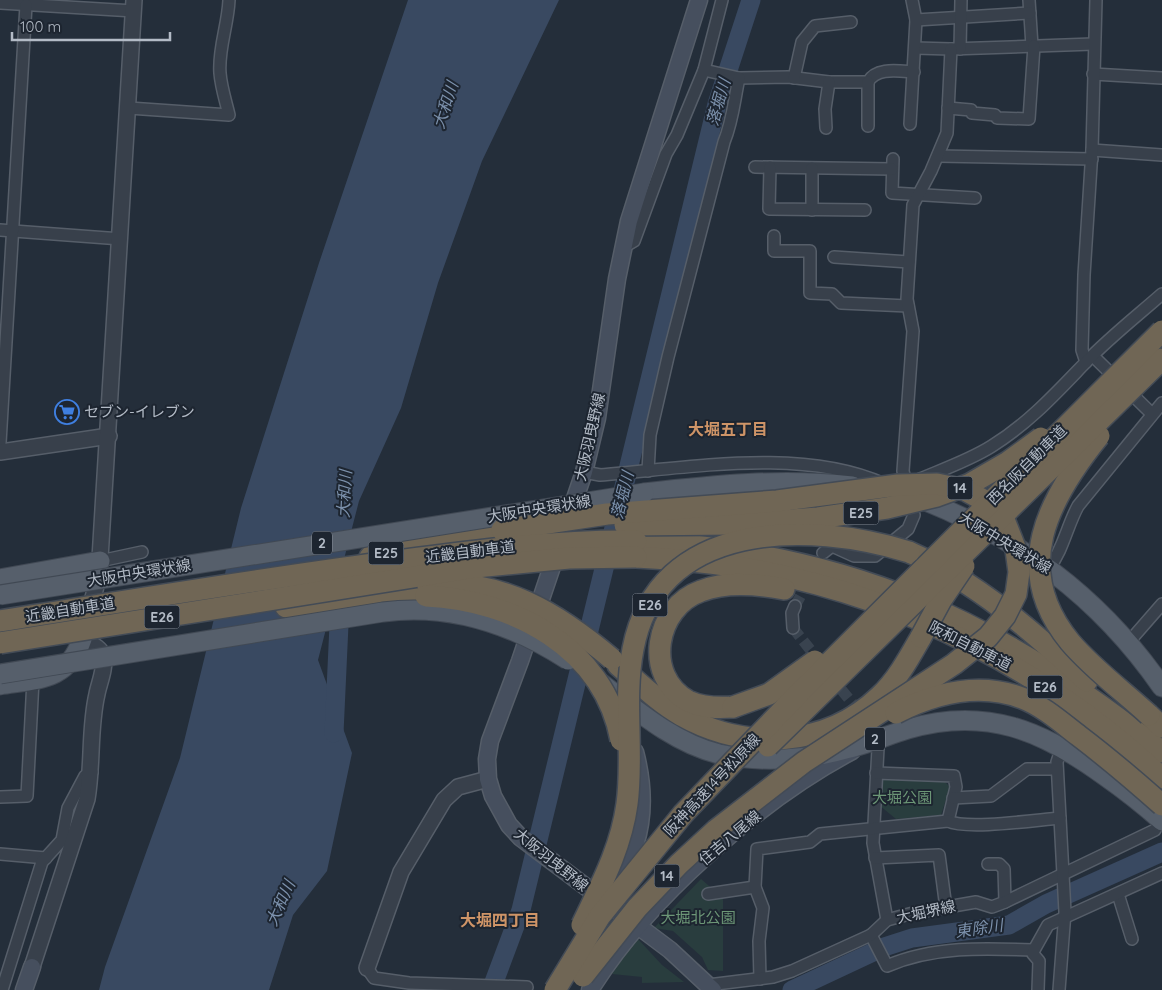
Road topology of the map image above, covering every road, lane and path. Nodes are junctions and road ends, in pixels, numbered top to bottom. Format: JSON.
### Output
{"nodes":[{"id":1,"x":229,"y":0,"type":"edge"},
{"id":2,"x":699,"y":0,"type":"edge"},
{"id":3,"x":722,"y":0,"type":"edge"},
{"id":4,"x":912,"y":0,"type":"edge"},
{"id":5,"x":961,"y":0,"type":"edge"},
{"id":6,"x":1030,"y":0,"type":"edge"},
{"id":7,"x":1096,"y":0,"type":"edge"},
{"id":8,"x":0,"y":3,"type":"edge"},
{"id":9,"x":26,"y":5,"type":"junction"},
{"id":10,"x":134,"y":6,"type":"edge"},
{"id":11,"x":1030,"y":13,"type":"junction"},
{"id":12,"x":961,"y":16,"type":"junction"},
{"id":13,"x":916,"y":20,"type":"junction"},
{"id":14,"x":851,"y":22,"type":"dead end"},
{"id":15,"x":1093,"y":44,"type":"junction"},
{"id":16,"x":1033,"y":46,"type":"junction"},
{"id":17,"x":915,"y":48,"type":"junction"},
{"id":18,"x":956,"y":49,"type":"junction"},
{"id":19,"x":704,"y":70,"type":"junction"},
{"id":20,"x":914,"y":72,"type":"junction"},
{"id":21,"x":1093,"y":74,"type":"junction"},
{"id":22,"x":739,"y":78,"type":"junction"},
{"id":23,"x":794,"y":78,"type":"junction"},
{"id":24,"x":1162,"y":78,"type":"edge"},
{"id":25,"x":829,"y":82,"type":"junction"},
{"id":26,"x":868,"y":82,"type":"junction"},
{"id":27,"x":129,"y":108,"type":"junction"},
{"id":28,"x":948,"y":108,"type":"junction"},
{"id":29,"x":910,"y":124,"type":"dead end"},
{"id":30,"x":868,"y":126,"type":"dead end"},
{"id":31,"x":826,"y":128,"type":"dead end"},
{"id":32,"x":1092,"y":154,"type":"junction"},
{"id":33,"x":1162,"y":155,"type":"edge"},
{"id":34,"x":938,"y":156,"type":"junction"},
{"id":35,"x":755,"y":167,"type":"dead end"},
{"id":36,"x":770,"y":167,"type":"junction"},
{"id":37,"x":812,"y":168,"type":"junction"},
{"id":38,"x":918,"y":196,"type":"junction"},
{"id":39,"x":975,"y":198,"type":"dead end"},
{"id":40,"x":812,"y":210,"type":"junction"},
{"id":41,"x":865,"y":210,"type":"dead end"},
{"id":42,"x":0,"y":230,"type":"edge"},
{"id":43,"x":13,"y":230,"type":"junction"},
{"id":44,"x":774,"y":236,"type":"dead end"},
{"id":45,"x":122,"y":239,"type":"junction"},
{"id":46,"x":622,"y":248,"type":"junction"},
{"id":47,"x":834,"y":257,"type":"dead end"},
{"id":48,"x":909,"y":262,"type":"junction"},
{"id":49,"x":1162,"y":294,"type":"edge"},
{"id":50,"x":908,"y":306,"type":"junction"},
{"id":51,"x":1162,"y":331,"type":"edge"},
{"id":52,"x":1089,"y":359,"type":"junction"},
{"id":53,"x":1162,"y":360,"type":"edge"},
{"id":54,"x":1162,"y":403,"type":"edge"},
{"id":55,"x":1152,"y":414,"type":"junction"},
{"id":56,"x":109,"y":436,"type":"junction"},
{"id":57,"x":0,"y":443,"type":"edge"},
{"id":58,"x":0,"y":452,"type":"edge"},
{"id":59,"x":643,"y":471,"type":"junction"},
{"id":60,"x":584,"y":472,"type":"junction"},
{"id":61,"x":1031,"y":487,"type":"junction"},
{"id":62,"x":909,"y":494,"type":"junction"},
{"id":63,"x":502,"y":530,"type":"junction"},
{"id":64,"x":961,"y":531,"type":"junction"},
{"id":65,"x":636,"y":549,"type":"junction"},
{"id":66,"x":142,"y":552,"type":"dead end"},
{"id":67,"x":823,"y":554,"type":"dead end"},
{"id":68,"x":100,"y":560,"type":"junction"},
{"id":69,"x":1049,"y":568,"type":"junction"},
{"id":70,"x":310,"y":572,"type":"junction"},
{"id":71,"x":0,"y":579,"type":"edge"},
{"id":72,"x":0,"y":595,"type":"edge"},
{"id":73,"x":1162,"y":604,"type":"edge"},
{"id":74,"x":795,"y":606,"type":"tunnel mouth"},
{"id":75,"x":286,"y":607,"type":"junction"},
{"id":76,"x":907,"y":611,"type":"junction"},
{"id":77,"x":0,"y":622,"type":"edge"},
{"id":78,"x":793,"y":628,"type":"tunnel mouth"},
{"id":79,"x":56,"y":634,"type":"junction"},
{"id":80,"x":82,"y":640,"type":"junction"},
{"id":81,"x":0,"y":643,"type":"edge"},
{"id":82,"x":1128,"y":643,"type":"junction"},
{"id":83,"x":584,"y":670,"type":"junction"},
{"id":84,"x":0,"y":674,"type":"edge"},
{"id":85,"x":33,"y":680,"type":"junction"},
{"id":86,"x":0,"y":686,"type":"edge"},
{"id":87,"x":1162,"y":687,"type":"edge"},
{"id":88,"x":1162,"y":727,"type":"edge"},
{"id":89,"x":874,"y":734,"type":"junction"},
{"id":90,"x":1062,"y":747,"type":"junction"},
{"id":91,"x":1162,"y":752,"type":"edge"},
{"id":92,"x":1057,"y":769,"type":"junction"},
{"id":93,"x":92,"y":772,"type":"junction"},
{"id":94,"x":876,"y":773,"type":"junction"},
{"id":95,"x":1162,"y":778,"type":"edge"},
{"id":96,"x":488,"y":779,"type":"junction"},
{"id":97,"x":765,"y":791,"type":"junction"},
{"id":98,"x":0,"y":797,"type":"edge"},
{"id":99,"x":953,"y":798,"type":"junction"},
{"id":100,"x":627,"y":805,"type":"junction"},
{"id":101,"x":1162,"y":805,"type":"edge"},
{"id":102,"x":1060,"y":818,"type":"junction"},
{"id":103,"x":948,"y":821,"type":"junction"},
{"id":104,"x":1158,"y":825,"type":"edge"},
{"id":105,"x":873,"y":828,"type":"junction"},
{"id":106,"x":0,"y":854,"type":"edge"},
{"id":107,"x":46,"y":858,"type":"junction"},
{"id":108,"x":875,"y":858,"type":"junction"},
{"id":109,"x":988,"y":864,"type":"dead end"},
{"id":110,"x":1162,"y":873,"type":"edge"},
{"id":111,"x":1063,"y":876,"type":"junction"},
{"id":112,"x":755,"y":887,"type":"junction"},
{"id":113,"x":708,"y":894,"type":"dead end"},
{"id":114,"x":1118,"y":894,"type":"junction"},
{"id":115,"x":604,"y":902,"type":"junction"},
{"id":116,"x":1005,"y":902,"type":"junction"},
{"id":117,"x":946,"y":908,"type":"junction"},
{"id":118,"x":1065,"y":914,"type":"junction"},
{"id":119,"x":887,"y":920,"type":"junction"},
{"id":120,"x":636,"y":926,"type":"junction"},
{"id":121,"x":871,"y":935,"type":"junction"},
{"id":122,"x":1132,"y":939,"type":"dead end"},
{"id":123,"x":1034,"y":950,"type":"junction"},
{"id":124,"x":32,"y":967,"type":"joint"},
{"id":125,"x":367,"y":968,"type":"joint"},
{"id":126,"x":760,"y":979,"type":"junction"},
{"id":127,"x":583,"y":985,"type":"edge"},
{"id":128,"x":2,"y":986,"type":"edge"},
{"id":129,"x":527,"y":987,"type":"dead end"},
{"id":130,"x":711,"y":988,"type":"edge"},
{"id":131,"x":24,"y":990,"type":"edge"},
{"id":132,"x":545,"y":990,"type":"edge"},
{"id":133,"x":551,"y":990,"type":"edge"},
{"id":134,"x":555,"y":990,"type":"edge"},
{"id":135,"x":1038,"y":990,"type":"edge"},
{"id":136,"x":1059,"y":990,"type":"edge"}],
"edges":[{"from":1,"to":27,"type":"street"},
{"from":2,"to":46,"type":"main road","name":"大阪羽曳野線"},
{"from":3,"to":19,"type":"street"},
{"from":4,"to":13,"type":"street"},
{"from":5,"to":12,"type":"street"},
{"from":6,"to":11,"type":"street"},
{"from":7,"to":15,"type":"street"},
{"from":8,"to":9,"type":"street"},
{"from":9,"to":10,"type":"street"},
{"from":9,"to":43,"type":"street"},
{"from":10,"to":27,"type":"street"},
{"from":11,"to":12,"type":"street"},
{"from":11,"to":16,"type":"street"},
{"from":12,"to":13,"type":"street"},
{"from":12,"to":18,"type":"street"},
{"from":13,"to":17,"type":"street"},
{"from":14,"to":23,"type":"street"},
{"from":15,"to":16,"type":"street"},
{"from":15,"to":21,"type":"street"},
{"from":16,"to":18,"type":"street"},
{"from":16,"to":28,"type":"street"},
{"from":17,"to":18,"type":"street"},
{"from":17,"to":20,"type":"street"},
{"from":18,"to":28,"type":"street"},
{"from":19,"to":22,"type":"street"},
{"from":19,"to":46,"type":"street"},
{"from":20,"to":26,"type":"street"},
{"from":20,"to":29,"type":"street"},
{"from":21,"to":24,"type":"street"},
{"from":21,"to":32,"type":"street"},
{"from":22,"to":23,"type":"street"},
{"from":22,"to":59,"type":"street"},
{"from":23,"to":25,"type":"street"},
{"from":25,"to":26,"type":"street"},
{"from":25,"to":31,"type":"street"},
{"from":26,"to":30,"type":"street"},
{"from":27,"to":45,"type":"street"},
{"from":28,"to":34,"type":"street"},
{"from":32,"to":33,"type":"street"},
{"from":32,"to":34,"type":"street"},
{"from":32,"to":52,"type":"street"},
{"from":34,"to":38,"type":"street"},
{"from":35,"to":36,"type":"street"},
{"from":36,"to":37,"type":"street"},
{"from":36,"to":40,"type":"street"},
{"from":37,"to":38,"type":"street"},
{"from":37,"to":40,"type":"street"},
{"from":38,"to":39,"type":"street"},
{"from":38,"to":48,"type":"street"},
{"from":40,"to":41,"type":"street"},
{"from":42,"to":43,"type":"street"},
{"from":43,"to":45,"type":"street"},
{"from":43,"to":57,"type":"street"},
{"from":44,"to":50,"type":"street"},
{"from":45,"to":56,"type":"street"},
{"from":46,"to":60,"type":"main road","name":"大阪羽曳野線"},
{"from":47,"to":48,"type":"street"},
{"from":48,"to":50,"type":"street"},
{"from":49,"to":52,"type":"street"},
{"from":50,"to":62,"type":"street"},
{"from":51,"to":63,"type":"highway","number":"E25","bridge":true},
{"from":51,"to":64,"type":"highway","name":"西名阪自動車道","number":"E25","bridge":true},
{"from":52,"to":55,"type":"street"},
{"from":52,"to":62,"type":"street"},
{"from":53,"to":61,"type":"highway","name":"西名阪自動車道","bridge":true},
{"from":53,"to":88,"type":"highway","bridge":true},
{"from":54,"to":55,"type":"street"},
{"from":55,"to":69,"type":"street"},
{"from":56,"to":58,"type":"street"},
{"from":56,"to":68,"type":"street"},
{"from":59,"to":60,"type":"street"},
{"from":59,"to":62,"type":"street"},
{"from":60,"to":96,"type":"main road","name":"大阪羽曳野線"},
{"from":61,"to":76,"type":"highway","name":"西名阪自動車道","bridge":true},
{"from":61,"to":76,"type":"highway","number":"E26","bridge":true},
{"from":62,"to":67,"type":"street"},
{"from":62,"to":69,"type":"main road","name":"大阪中央環状線","number":"2"},
{"from":62,"to":72,"type":"main road","name":"大阪中央環状線","number":"2","bridge":true},
{"from":63,"to":70,"type":"highway","number":"E25","bridge":true},
{"from":63,"to":97,"type":"highway","number":"14","bridge":true},
{"from":64,"to":76,"type":"highway","name":"西名阪自動車道","number":"E25","bridge":true},
{"from":64,"to":76,"type":"highway","number":"E25","bridge":true},
{"from":65,"to":70,"type":"highway","name":"近畿自動車道","number":"E26","bridge":true},
{"from":65,"to":76,"type":"highway","name":"近畿自動車道","number":"E26"},
{"from":65,"to":79,"type":"highway","name":"近畿自動車道","number":"E26","bridge":true},
{"from":66,"to":68,"type":"street"},
{"from":68,"to":71,"type":"main road"},
{"from":68,"to":80,"type":"street"},
{"from":69,"to":82,"type":"main road","name":"大阪中央環状線","number":"2"},
{"from":70,"to":77,"type":"highway","name":"近畿自動車道","number":"E26","bridge":true},
{"from":73,"to":82,"type":"street"},
{"from":74,"to":78,"type":"street"},
{"from":75,"to":76,"type":"highway","number":"E26","bridge":true},
{"from":75,"to":79,"type":"highway","number":"E26","bridge":true},
{"from":75,"to":100,"type":"highway","number":"E26","bridge":true},
{"from":76,"to":91,"type":"highway","name":"阪和自動車道","number":"E26"},
{"from":76,"to":95,"type":"highway","name":"阪和自動車道","number":"E26"},
{"from":76,"to":127,"type":"highway","name":"阪神高速14号松原線","number":"14","bridge":true},
{"from":76,"to":134,"type":"highway","name":"阪神高速14号松原線","number":"14","bridge":true},
{"from":79,"to":81,"type":"highway","name":"近畿自動車道","number":"E26","bridge":true},
{"from":80,"to":85,"type":"main road"},
{"from":80,"to":93,"type":"street"},
{"from":82,"to":87,"type":"main road","name":"大阪中央環状線","number":"2"},
{"from":83,"to":84,"type":"main road","number":"2","bridge":true},
{"from":83,"to":89,"type":"main road","number":"2"},
{"from":83,"to":115,"type":"main road"},
{"from":85,"to":86,"type":"main road"},
{"from":85,"to":98,"type":"street"},
{"from":89,"to":90,"type":"main road","number":"2"},
{"from":89,"to":94,"type":"street"},
{"from":89,"to":120,"type":"main road","name":"住吉八尾線"},
{"from":90,"to":92,"type":"street"},
{"from":90,"to":104,"type":"main road","number":"2"},
{"from":91,"to":100,"type":"highway","number":"E26","bridge":true},
{"from":92,"to":99,"type":"street"},
{"from":92,"to":102,"type":"street"},
{"from":93,"to":107,"type":"street"},
{"from":93,"to":124,"type":"street"},
{"from":94,"to":99,"type":"street"},
{"from":94,"to":105,"type":"street"},
{"from":96,"to":115,"type":"main road","name":"大阪羽曳野線"},
{"from":96,"to":125,"type":"street"},
{"from":97,"to":101,"type":"highway","number":"14","bridge":true},
{"from":97,"to":127,"type":"highway","number":"14","bridge":true},
{"from":99,"to":103,"type":"street"},
{"from":100,"to":133,"type":"highway","number":"E26","bridge":true},
{"from":102,"to":103,"type":"street"},
{"from":102,"to":111,"type":"street"},
{"from":103,"to":105,"type":"street"},
{"from":104,"to":111,"type":"street","name":"大堀堺線"},
{"from":105,"to":108,"type":"street"},
{"from":105,"to":112,"type":"street"},
{"from":106,"to":107,"type":"street"},
{"from":107,"to":128,"type":"street"},
{"from":108,"to":117,"type":"street"},
{"from":108,"to":119,"type":"street"},
{"from":109,"to":116,"type":"street"},
{"from":110,"to":114,"type":"street"},
{"from":111,"to":116,"type":"street","name":"大堀堺線"},
{"from":111,"to":118,"type":"street"},
{"from":112,"to":113,"type":"street"},
{"from":112,"to":126,"type":"street"},
{"from":114,"to":118,"type":"street"},
{"from":114,"to":122,"type":"street"},
{"from":115,"to":120,"type":"main road","name":"大阪羽曳野線"},
{"from":115,"to":132,"type":"main road"},
{"from":116,"to":117,"type":"street","name":"大堀堺線"},
{"from":117,"to":119,"type":"street","name":"大堀堺線"},
{"from":118,"to":123,"type":"street"},
{"from":118,"to":136,"type":"street"},
{"from":119,"to":121,"type":"street","name":"大堀堺線"},
{"from":120,"to":127,"type":"main road","name":"住吉八尾線"},
{"from":120,"to":130,"type":"main road","name":"大堀堺線"},
{"from":121,"to":123,"type":"street"},
{"from":121,"to":126,"type":"street","name":"大堀堺線"},
{"from":123,"to":135,"type":"street"},
{"from":124,"to":131,"type":"main road"},
{"from":125,"to":129,"type":"street"},
{"from":126,"to":130,"type":"street","name":"大堀堺線"}]}
